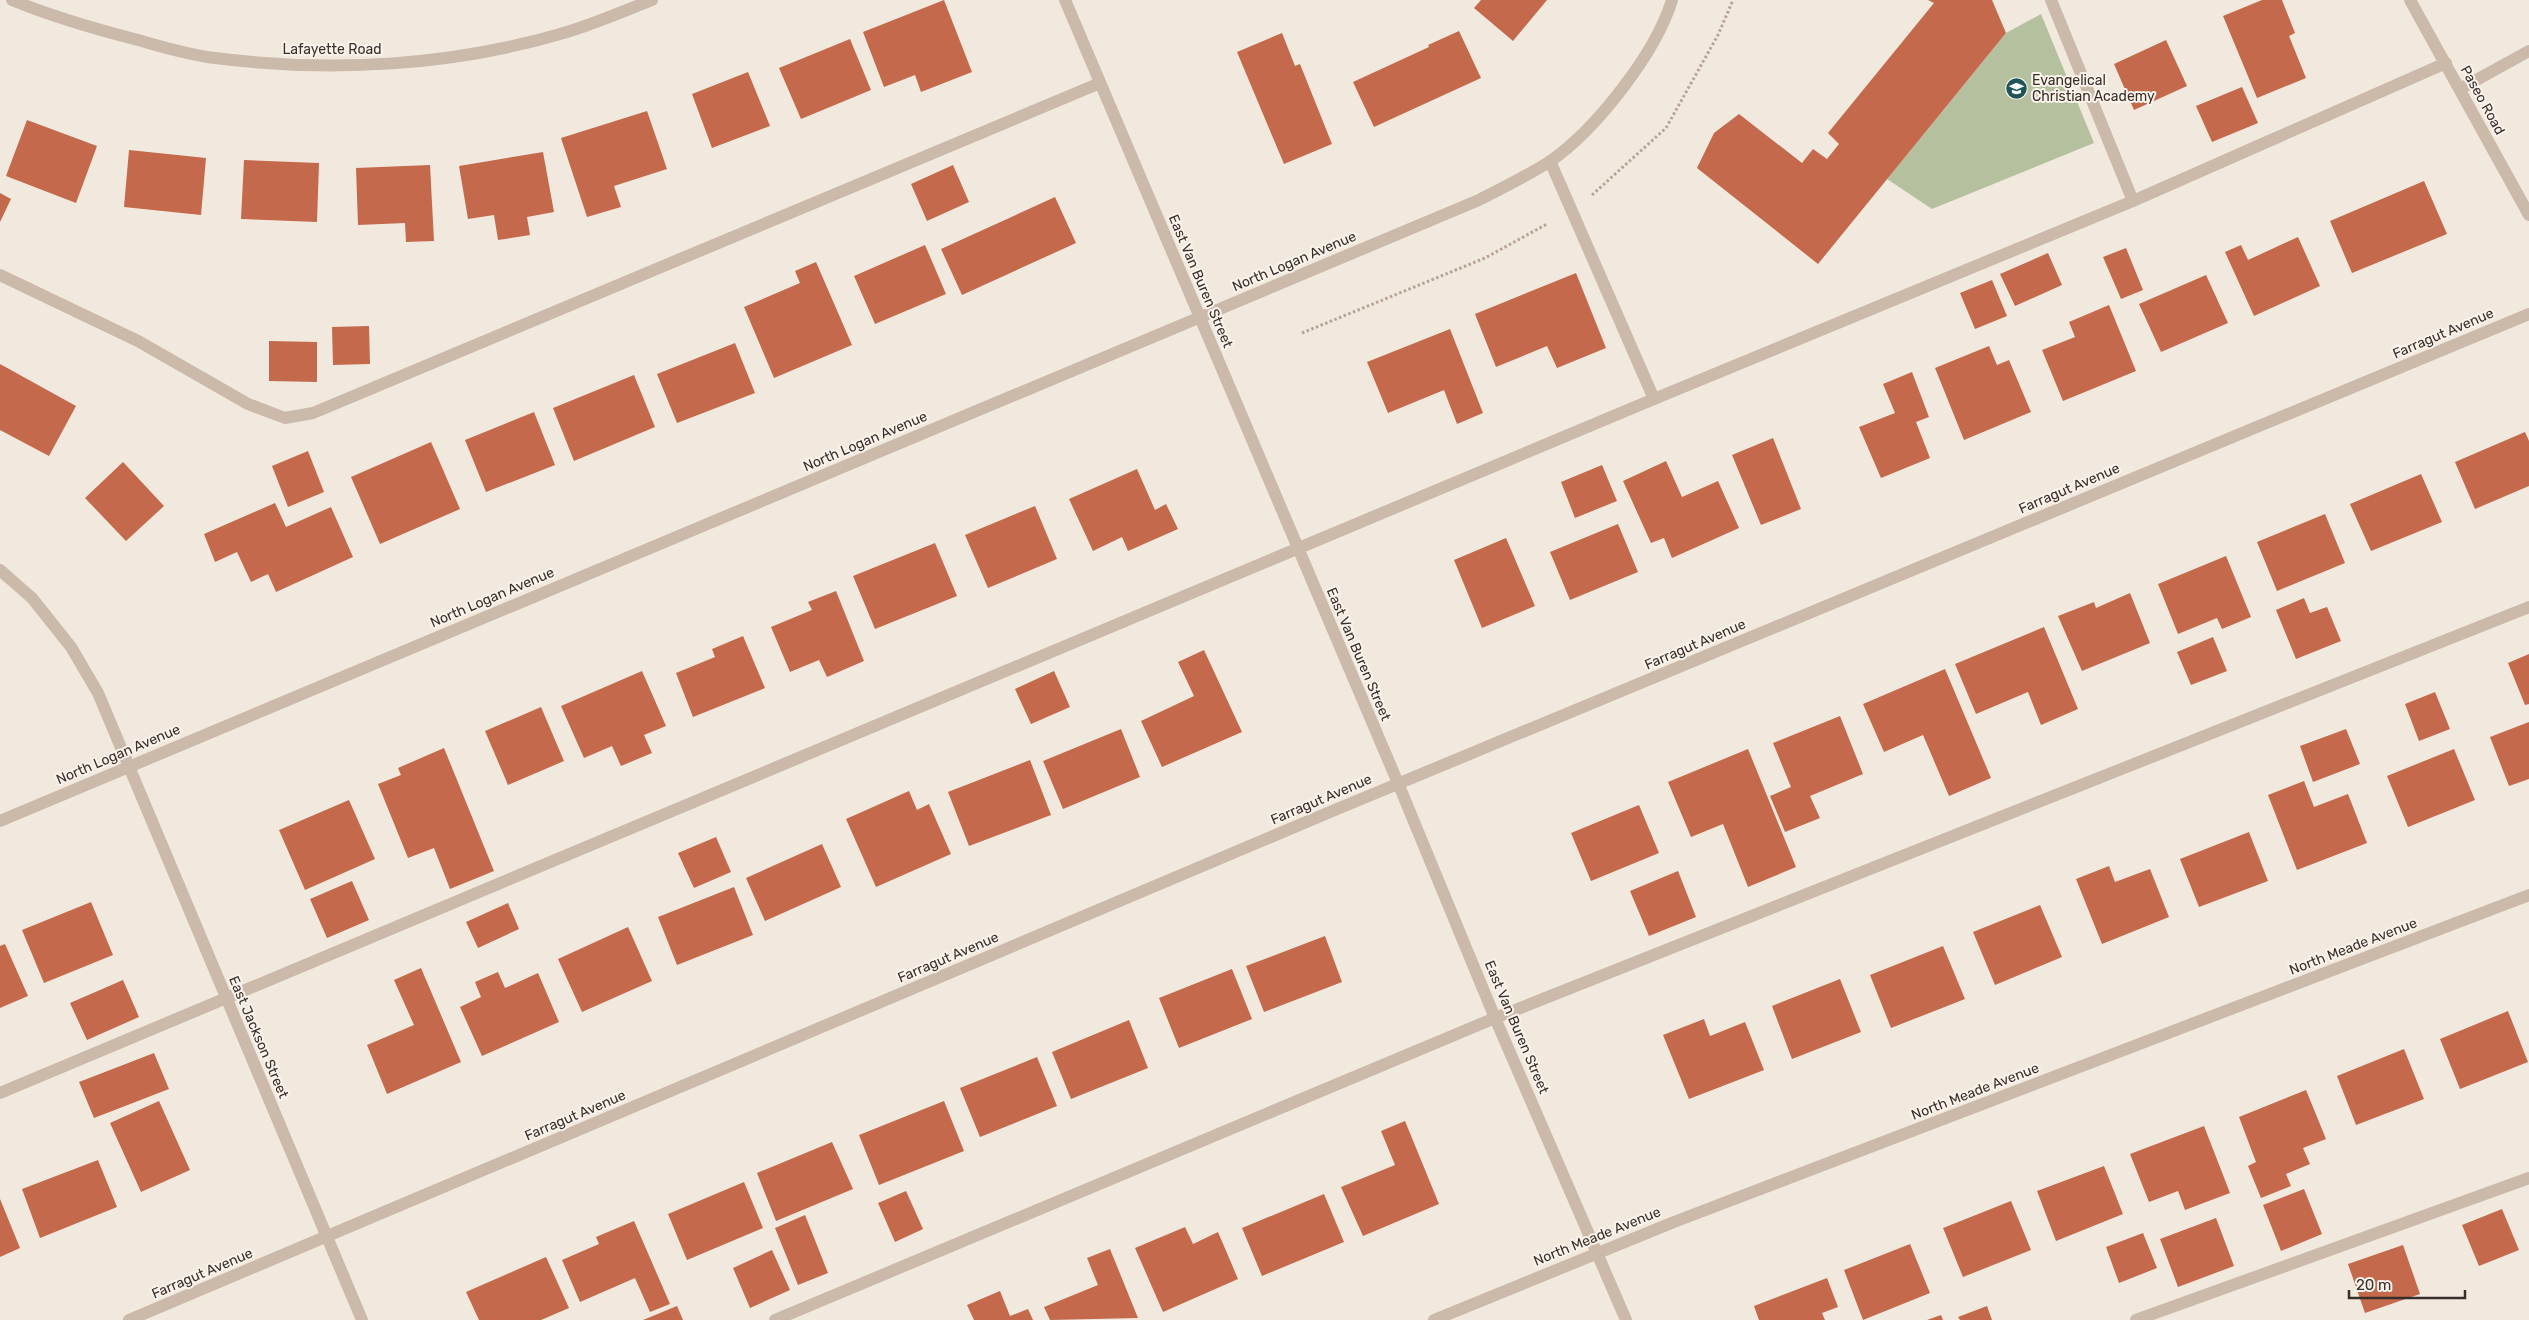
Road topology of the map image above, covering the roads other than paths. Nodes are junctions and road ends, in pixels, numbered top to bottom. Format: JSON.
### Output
{"nodes":[{"id":1,"x":12,"y":0,"type":"edge"},
{"id":2,"x":652,"y":0,"type":"edge"},
{"id":3,"x":1065,"y":0,"type":"edge"},
{"id":4,"x":1672,"y":0,"type":"edge"},
{"id":5,"x":2051,"y":0,"type":"edge"},
{"id":6,"x":2410,"y":0,"type":"edge"},
{"id":7,"x":2529,"y":51,"type":"edge"},
{"id":8,"x":2446,"y":63,"type":"junction"},
{"id":9,"x":1100,"y":83,"type":"junction"},
{"id":10,"x":2460,"y":89,"type":"junction"},
{"id":11,"x":1550,"y":161,"type":"junction"},
{"id":12,"x":2133,"y":201,"type":"junction"},
{"id":13,"x":2529,"y":215,"type":"edge"},
{"id":14,"x":0,"y":275,"type":"edge"},
{"id":15,"x":2529,"y":314,"type":"edge"},
{"id":16,"x":1200,"y":317,"type":"junction"},
{"id":17,"x":1654,"y":399,"type":"junction"},
{"id":18,"x":1298,"y":550,"type":"junction"},
{"id":19,"x":0,"y":570,"type":"edge"},
{"id":20,"x":2529,"y":607,"type":"edge"},
{"id":21,"x":128,"y":766,"type":"junction"},
{"id":22,"x":1398,"y":783,"type":"junction"},
{"id":23,"x":0,"y":821,"type":"edge"},
{"id":24,"x":2529,"y":895,"type":"edge"},
{"id":25,"x":226,"y":998,"type":"junction"},
{"id":26,"x":1495,"y":1018,"type":"junction"},
{"id":27,"x":0,"y":1093,"type":"edge"},
{"id":28,"x":2529,"y":1178,"type":"edge"},
{"id":29,"x":326,"y":1237,"type":"junction"},
{"id":30,"x":1598,"y":1251,"type":"junction"},
{"id":31,"x":128,"y":1320,"type":"edge"},
{"id":32,"x":362,"y":1320,"type":"edge"},
{"id":33,"x":774,"y":1320,"type":"edge"},
{"id":34,"x":1434,"y":1320,"type":"edge"},
{"id":35,"x":1626,"y":1320,"type":"edge"},
{"id":36,"x":2136,"y":1320,"type":"edge"}],
"edges":[{"from":1,"to":2,"type":"street","name":"Lafayette Road"},
{"from":3,"to":9,"type":"street","name":"East Van Buren Street"},
{"from":4,"to":11,"type":"street","name":"North Logan Avenue"},
{"from":5,"to":12,"type":"street"},
{"from":6,"to":8,"type":"street","name":"Paseo Road"},
{"from":7,"to":10,"type":"street"},
{"from":8,"to":10,"type":"street","name":"Paseo Road"},
{"from":8,"to":12,"type":"street"},
{"from":9,"to":14,"type":"street"},
{"from":9,"to":16,"type":"street","name":"East Van Buren Street"},
{"from":10,"to":13,"type":"street","name":"Paseo Road"},
{"from":11,"to":16,"type":"street","name":"North Logan Avenue"},
{"from":11,"to":17,"type":"street"},
{"from":12,"to":17,"type":"street"},
{"from":15,"to":22,"type":"street","name":"Farragut Avenue"},
{"from":16,"to":18,"type":"street","name":"East Van Buren Street"},
{"from":16,"to":21,"type":"street","name":"North Logan Avenue"},
{"from":17,"to":18,"type":"street"},
{"from":18,"to":22,"type":"street","name":"East Van Buren Street"},
{"from":18,"to":25,"type":"street"},
{"from":19,"to":21,"type":"street","name":"East Jackson Street"},
{"from":20,"to":26,"type":"street"},
{"from":21,"to":23,"type":"street","name":"North Logan Avenue"},
{"from":21,"to":25,"type":"street","name":"East Jackson Street"},
{"from":22,"to":26,"type":"street","name":"East Van Buren Street"},
{"from":22,"to":29,"type":"street","name":"Farragut Avenue"},
{"from":24,"to":30,"type":"street","name":"North Meade Avenue"},
{"from":25,"to":27,"type":"street"},
{"from":25,"to":29,"type":"street","name":"East Jackson Street"},
{"from":26,"to":30,"type":"street","name":"East Van Buren Street"},
{"from":26,"to":33,"type":"street"},
{"from":28,"to":36,"type":"street"},
{"from":29,"to":31,"type":"street","name":"Farragut Avenue"},
{"from":29,"to":32,"type":"street","name":"East Jackson Street"},
{"from":30,"to":34,"type":"street","name":"North Meade Avenue"},
{"from":30,"to":35,"type":"street","name":"East Van Buren Street"}]}
